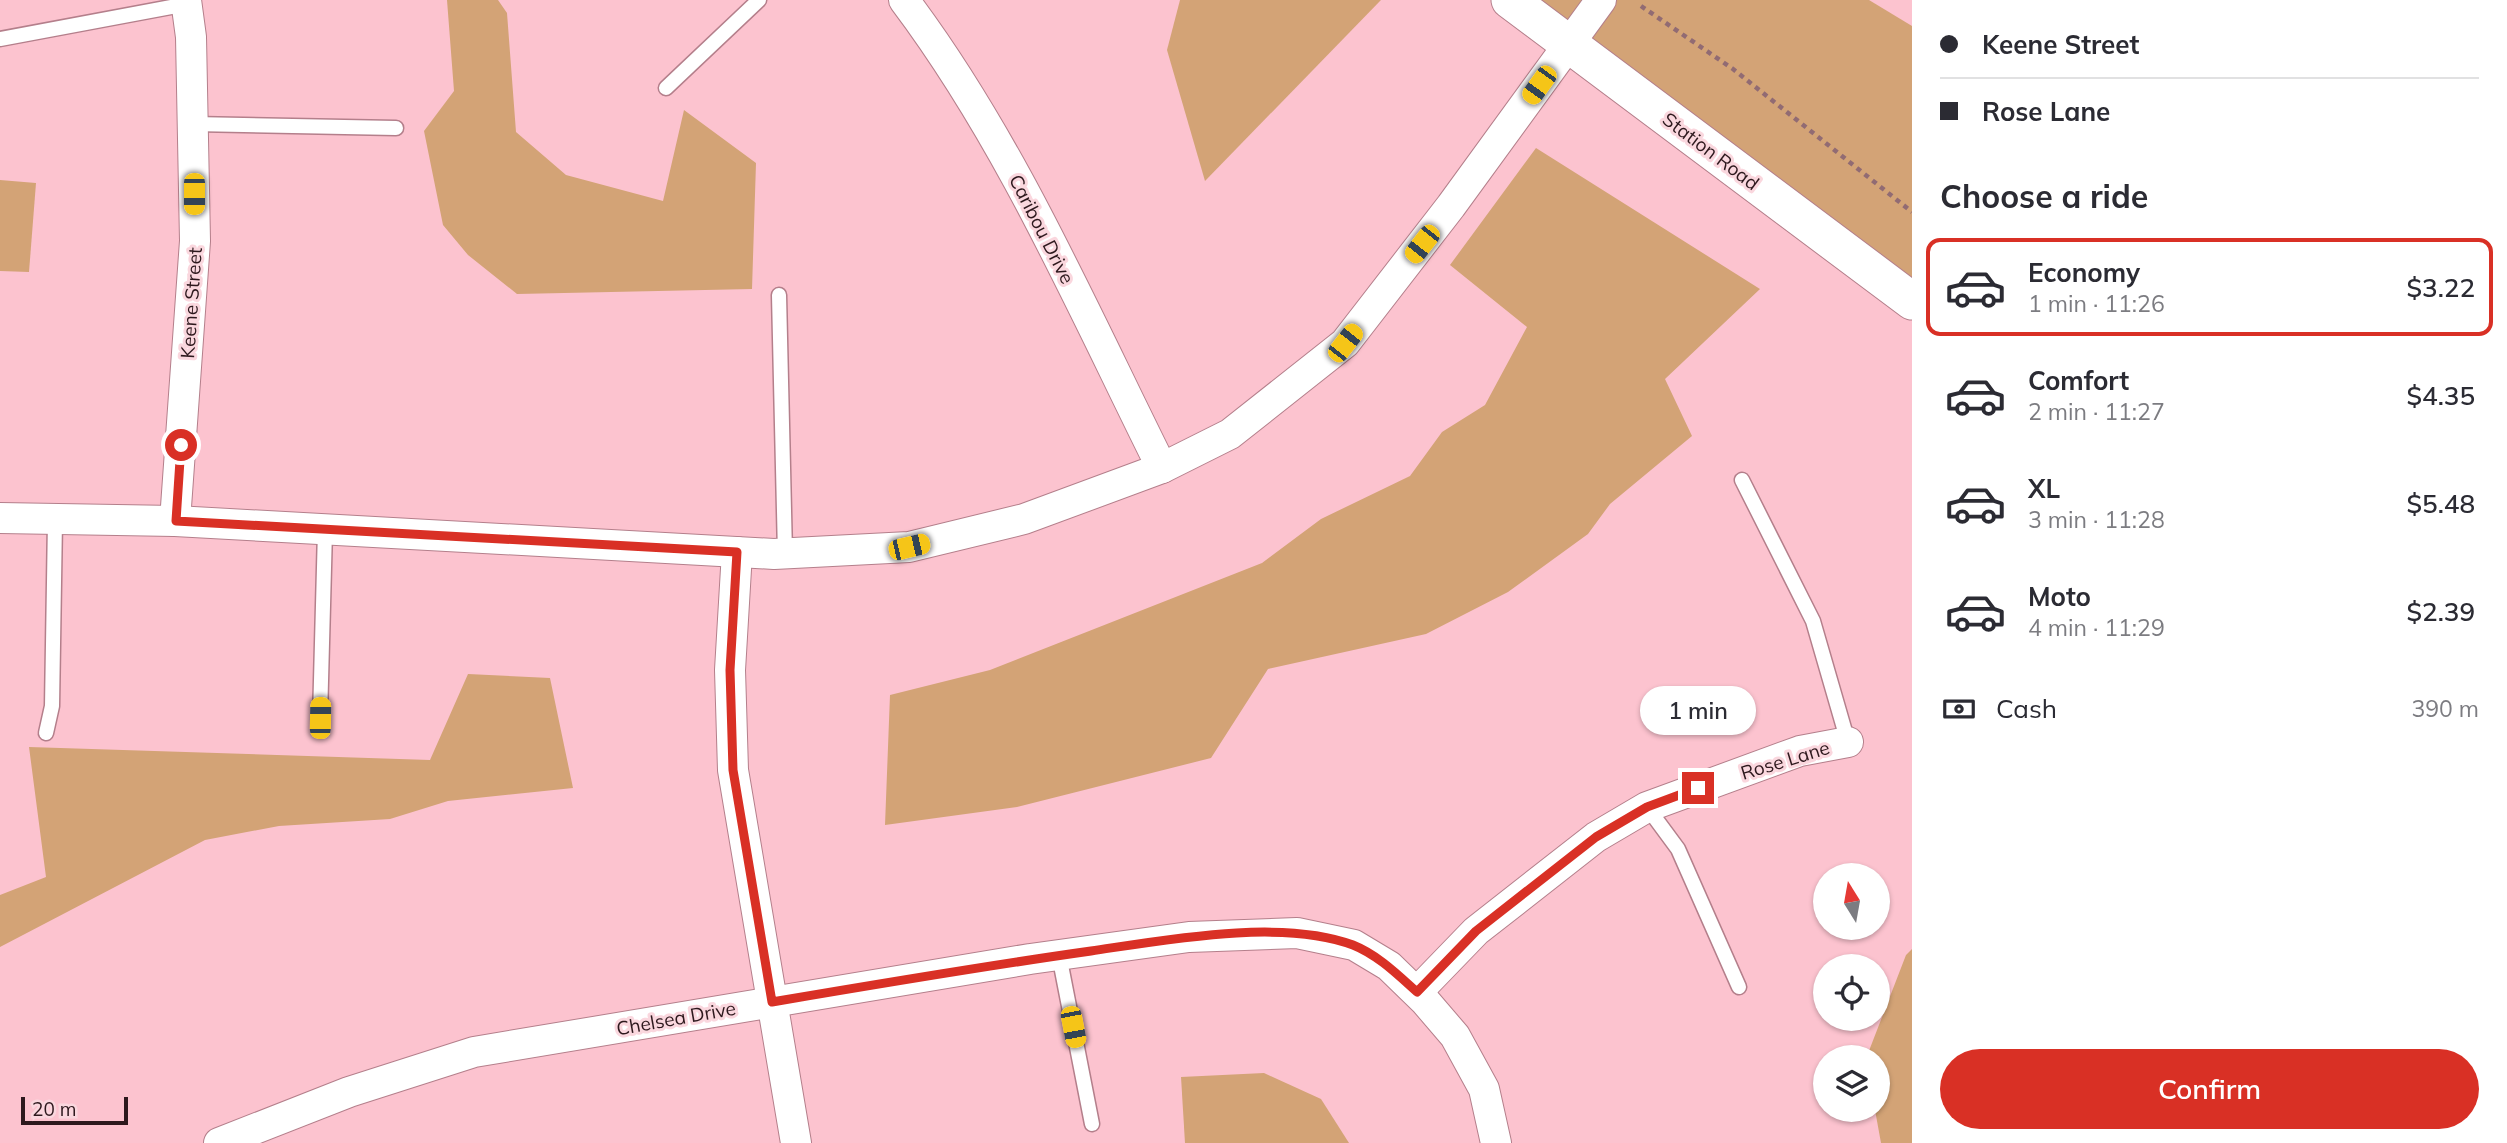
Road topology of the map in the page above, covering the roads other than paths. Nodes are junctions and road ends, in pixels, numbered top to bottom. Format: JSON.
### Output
{"nodes":[{"id":1,"x":759,"y":0,"type":"edge"},
{"id":2,"x":1510,"y":0,"type":"edge"},
{"id":3,"x":1601,"y":0,"type":"edge"},
{"id":4,"x":186,"y":2,"type":"edge"},
{"id":5,"x":913,"y":6,"type":"edge"},
{"id":6,"x":0,"y":39,"type":"edge"},
{"id":7,"x":1569,"y":45,"type":"junction"},
{"id":8,"x":666,"y":88,"type":"dead end"},
{"id":9,"x":193,"y":124,"type":"junction"},
{"id":10,"x":396,"y":128,"type":"dead end"},
{"id":11,"x":779,"y":295,"type":"dead end"},
{"id":12,"x":1912,"y":301,"type":"edge"},
{"id":13,"x":1162,"y":468,"type":"junction"},
{"id":14,"x":1742,"y":480,"type":"dead end"},
{"id":15,"x":0,"y":518,"type":"edge"},
{"id":16,"x":55,"y":520,"type":"junction"},
{"id":17,"x":176,"y":521,"type":"junction"},
{"id":18,"x":325,"y":530,"type":"junction"},
{"id":19,"x":737,"y":552,"type":"junction"},
{"id":20,"x":785,"y":554,"type":"junction"},
{"id":21,"x":320,"y":718,"type":"dead end"},
{"id":22,"x":46,"y":733,"type":"dead end"},
{"id":23,"x":1848,"y":742,"type":"joint"},
{"id":24,"x":1647,"y":807,"type":"junction"},
{"id":25,"x":1059,"y":955,"type":"junction"},
{"id":26,"x":1739,"y":987,"type":"dead end"},
{"id":27,"x":1417,"y":992,"type":"junction"},
{"id":28,"x":772,"y":1002,"type":"junction"},
{"id":29,"x":1092,"y":1124,"type":"dead end"},
{"id":30,"x":219,"y":1143,"type":"edge"},
{"id":31,"x":796,"y":1143,"type":"edge"},
{"id":32,"x":1496,"y":1143,"type":"edge"}],
"edges":[{"from":1,"to":8,"type":"lane"},
{"from":2,"to":7,"type":"street","name":"Station Road"},
{"from":3,"to":7,"type":"street"},
{"from":4,"to":6,"type":"lane"},
{"from":4,"to":9,"type":"street","name":"Keene Street"},
{"from":5,"to":13,"type":"street","name":"Caribou Drive"},
{"from":7,"to":12,"type":"street","name":"Station Road"},
{"from":7,"to":13,"type":"street"},
{"from":9,"to":10,"type":"lane"},
{"from":9,"to":17,"type":"street","name":"Keene Street"},
{"from":11,"to":20,"type":"lane"},
{"from":13,"to":20,"type":"street"},
{"from":14,"to":23,"type":"lane"},
{"from":15,"to":16,"type":"street"},
{"from":16,"to":17,"type":"street"},
{"from":16,"to":22,"type":"lane"},
{"from":17,"to":18,"type":"street"},
{"from":18,"to":19,"type":"street"},
{"from":18,"to":21,"type":"lane"},
{"from":19,"to":20,"type":"street"},
{"from":19,"to":28,"type":"street"},
{"from":23,"to":24,"type":"street","name":"Rose Lane"},
{"from":24,"to":26,"type":"lane"},
{"from":24,"to":27,"type":"street","name":"Rose Lane"},
{"from":25,"to":27,"type":"street","name":"Chelsea Drive"},
{"from":25,"to":28,"type":"street","name":"Chelsea Drive"},
{"from":25,"to":29,"type":"lane"},
{"from":27,"to":32,"type":"street","name":"Chelsea Drive"},
{"from":28,"to":30,"type":"street","name":"Chelsea Drive"},
{"from":28,"to":31,"type":"street"}]}
